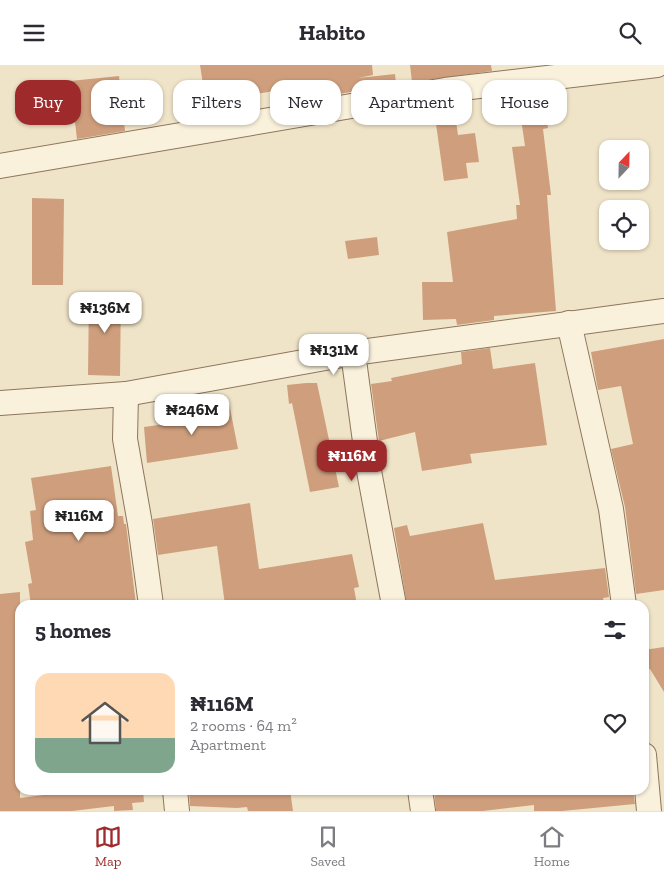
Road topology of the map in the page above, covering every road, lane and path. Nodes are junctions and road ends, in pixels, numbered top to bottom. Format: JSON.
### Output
{"nodes":[{"id":1,"x":657,"y":65,"type":"edge"},
{"id":2,"x":0,"y":166,"type":"edge"},
{"id":3,"x":664,"y":311,"type":"edge"},
{"id":4,"x":569,"y":323,"type":"junction"},
{"id":5,"x":353,"y":353,"type":"junction"},
{"id":6,"x":126,"y":394,"type":"junction"},
{"id":7,"x":0,"y":403,"type":"edge"},
{"id":8,"x":150,"y":600,"type":"edge"},
{"id":9,"x":393,"y":600,"type":"edge"},
{"id":10,"x":623,"y":600,"type":"edge"},
{"id":11,"x":175,"y":795,"type":"edge"},
{"id":12,"x":421,"y":795,"type":"edge"},
{"id":13,"x":648,"y":795,"type":"edge"},
{"id":14,"x":177,"y":811,"type":"edge"},
{"id":15,"x":423,"y":811,"type":"edge"},
{"id":16,"x":649,"y":811,"type":"edge"}],
"edges":[{"from":1,"to":2,"type":"street"},
{"from":3,"to":4,"type":"street"},
{"from":4,"to":5,"type":"street"},
{"from":4,"to":10,"type":"street"},
{"from":5,"to":6,"type":"street"},
{"from":5,"to":9,"type":"street"},
{"from":6,"to":7,"type":"street"},
{"from":6,"to":8,"type":"street"},
{"from":11,"to":14,"type":"street"},
{"from":12,"to":15,"type":"street"},
{"from":13,"to":16,"type":"street"}]}
